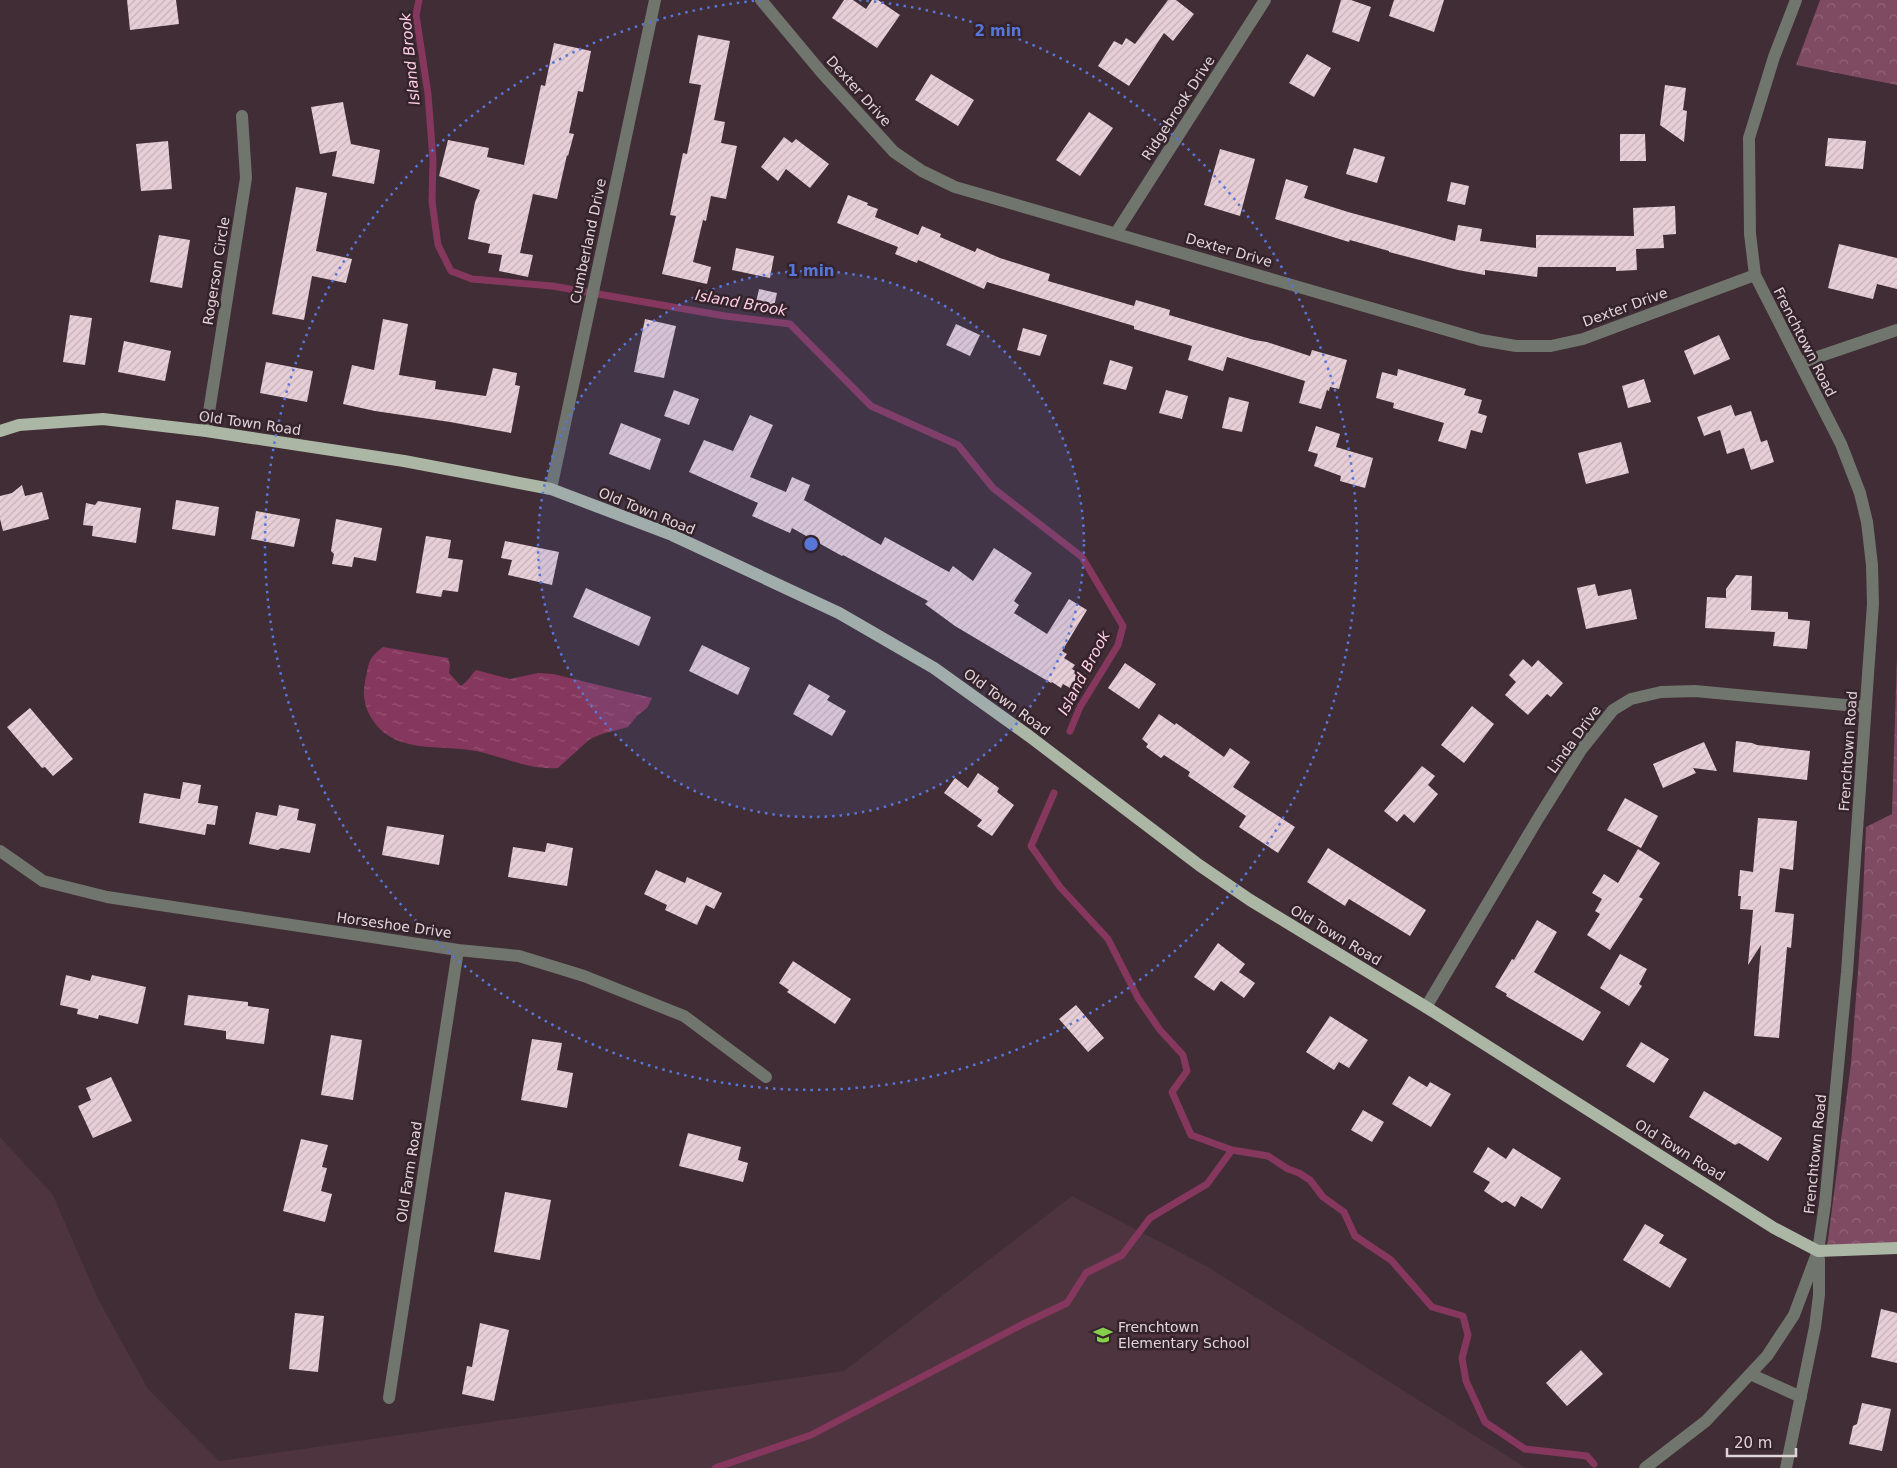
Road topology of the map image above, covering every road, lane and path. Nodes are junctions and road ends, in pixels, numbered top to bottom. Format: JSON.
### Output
{"nodes":[{"id":1,"x":655,"y":0,"type":"edge"},
{"id":2,"x":761,"y":0,"type":"edge"},
{"id":3,"x":1265,"y":0,"type":"edge"},
{"id":4,"x":1796,"y":0,"type":"edge"},
{"id":5,"x":242,"y":116,"type":"dead end"},
{"id":6,"x":1116,"y":233,"type":"junction"},
{"id":7,"x":1755,"y":275,"type":"junction"},
{"id":8,"x":1897,"y":330,"type":"edge"},
{"id":9,"x":1800,"y":363,"type":"junction"},
{"id":10,"x":0,"y":431,"type":"edge"},
{"id":11,"x":206,"y":431,"type":"junction"},
{"id":12,"x":551,"y":489,"type":"junction"},
{"id":13,"x":1866,"y":708,"type":"junction"},
{"id":14,"x":0,"y":851,"type":"edge"},
{"id":15,"x":458,"y":950,"type":"junction"},
{"id":16,"x":1426,"y":1007,"type":"junction"},
{"id":17,"x":766,"y":1077,"type":"dead end"},
{"id":18,"x":1897,"y":1248,"type":"edge"},
{"id":19,"x":1818,"y":1252,"type":"junction"},
{"id":20,"x":1750,"y":1374,"type":"junction"},
{"id":21,"x":1801,"y":1397,"type":"junction"},
{"id":22,"x":389,"y":1398,"type":"dead end"},
{"id":23,"x":1645,"y":1468,"type":"edge"},
{"id":24,"x":1786,"y":1468,"type":"edge"}],
"edges":[{"from":1,"to":12,"type":"street","name":"Cumberland Drive"},
{"from":2,"to":6,"type":"street","name":"Dexter Drive"},
{"from":3,"to":6,"type":"street","name":"Ridgebrook Drive"},
{"from":4,"to":7,"type":"street","name":"Frenchtown Road"},
{"from":5,"to":11,"type":"street","name":"Rogerson Circle"},
{"from":6,"to":7,"type":"street","name":"Dexter Drive"},
{"from":7,"to":9,"type":"street","name":"Frenchtown Road"},
{"from":8,"to":9,"type":"street"},
{"from":9,"to":13,"type":"street","name":"Frenchtown Road"},
{"from":10,"to":11,"type":"main road","name":"Old Town Road"},
{"from":11,"to":12,"type":"main road","name":"Old Town Road"},
{"from":12,"to":16,"type":"main road","name":"Old Town Road"},
{"from":13,"to":16,"type":"street","name":"Linda Drive"},
{"from":13,"to":19,"type":"street","name":"Frenchtown Road"},
{"from":14,"to":15,"type":"street","name":"Horseshoe Drive"},
{"from":15,"to":17,"type":"street","name":"Horseshoe Drive"},
{"from":15,"to":22,"type":"street","name":"Old Farm Road"},
{"from":16,"to":19,"type":"main road","name":"Old Town Road"},
{"from":18,"to":19,"type":"main road"},
{"from":19,"to":20,"type":"street","name":"Frenchtown Road"},
{"from":19,"to":21,"type":"street"},
{"from":20,"to":21,"type":"street"},
{"from":20,"to":23,"type":"street","name":"Frenchtown Road"},
{"from":21,"to":24,"type":"street"}]}
